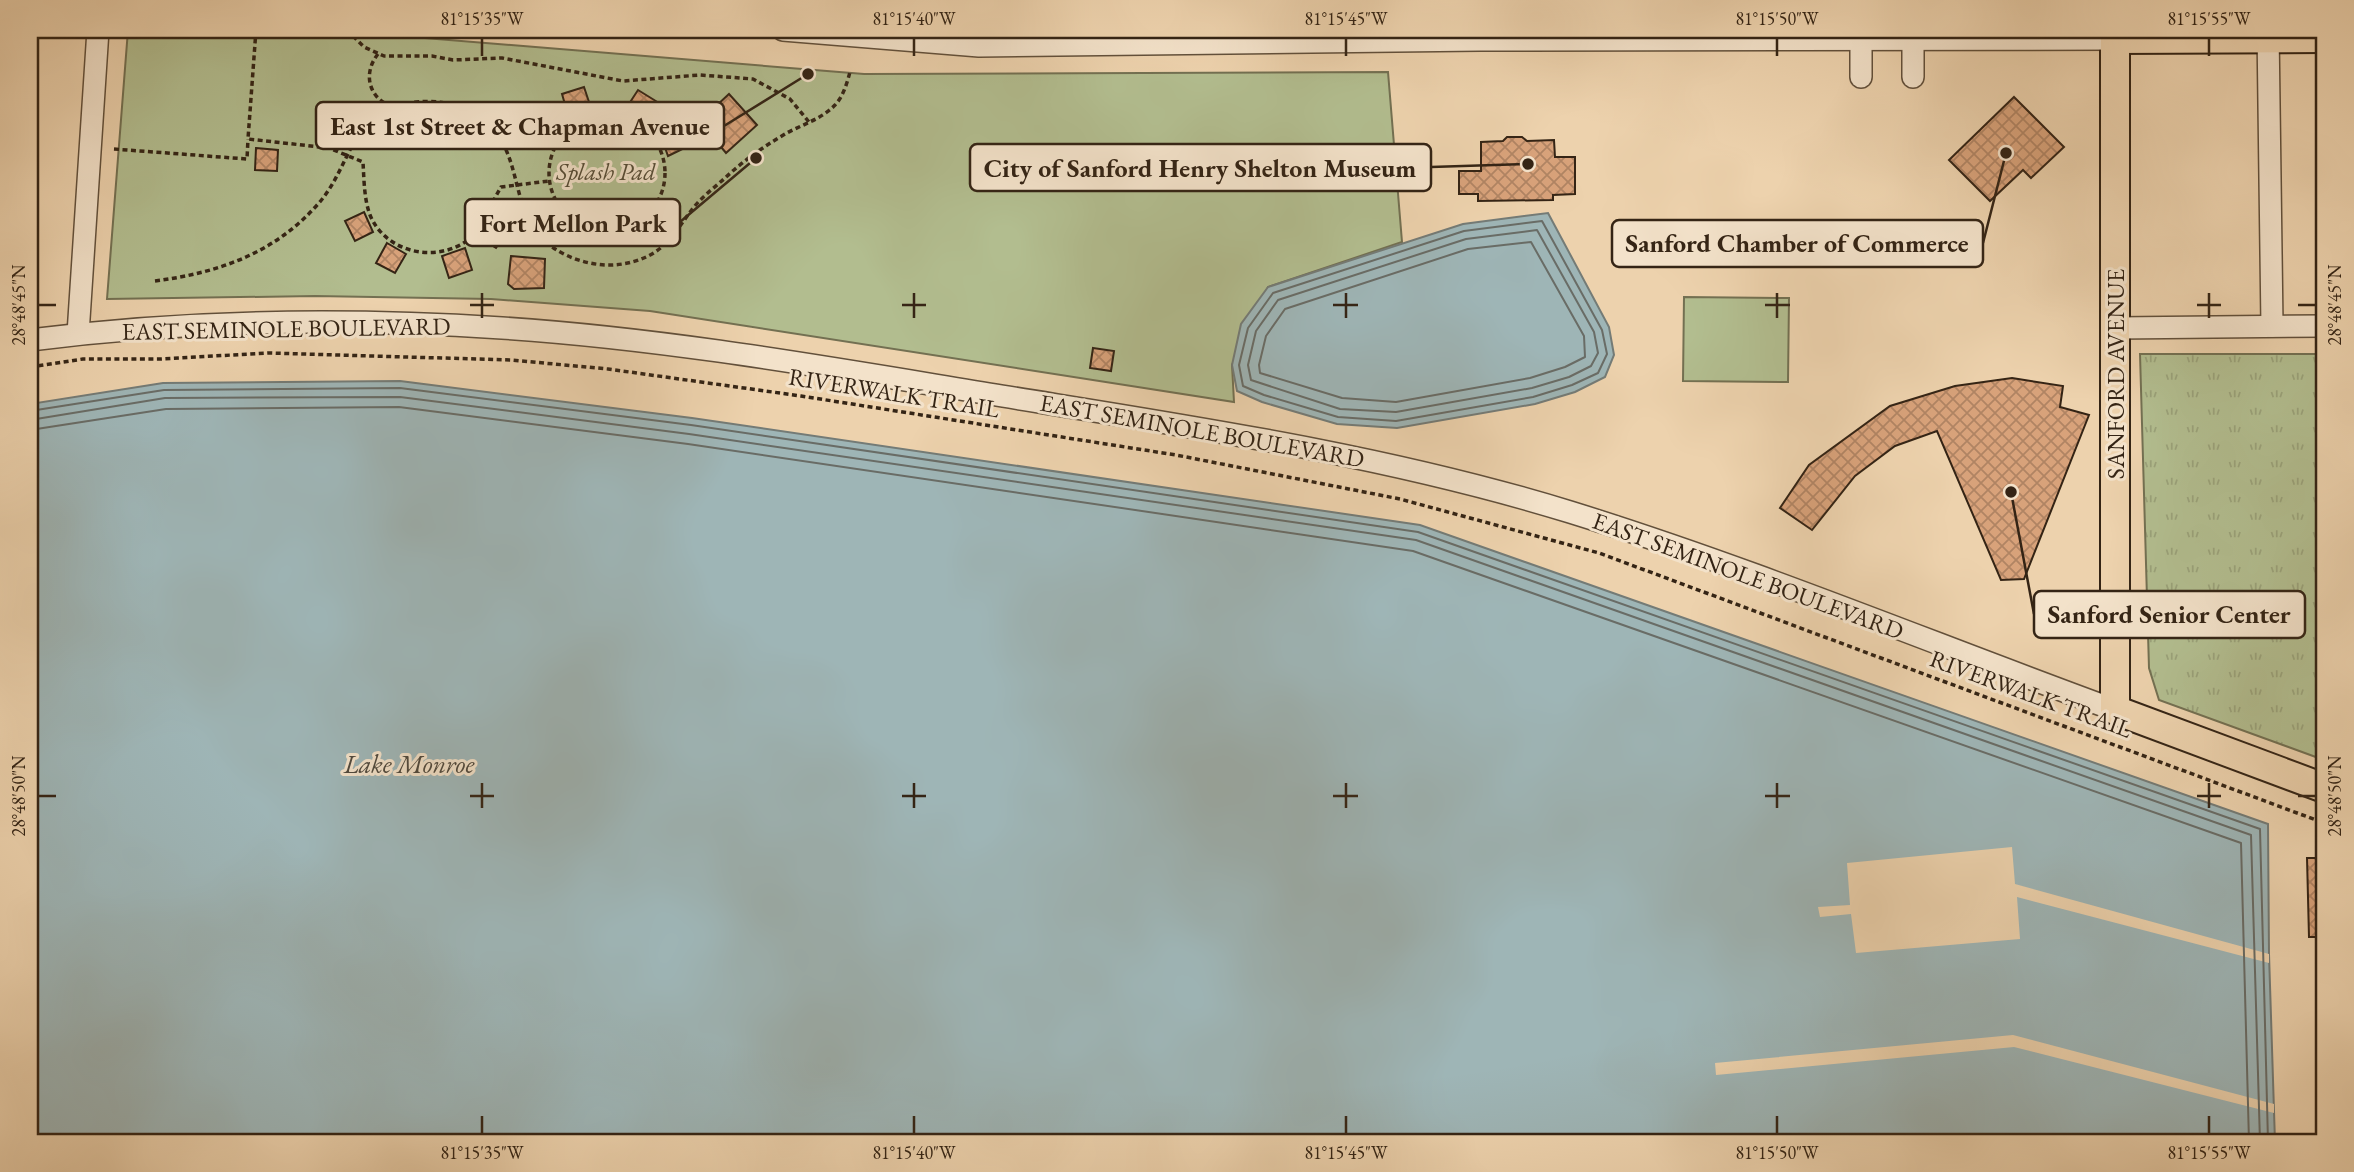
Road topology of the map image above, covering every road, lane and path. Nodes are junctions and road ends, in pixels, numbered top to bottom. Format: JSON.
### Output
{"nodes":[{"id":1,"x":98,"y":30,"type":"edge"},
{"id":2,"x":256,"y":30,"type":"edge"},
{"id":3,"x":347,"y":30,"type":"edge"},
{"id":4,"x":783,"y":30,"type":"edge"},
{"id":5,"x":1718,"y":34,"type":"edge"},
{"id":6,"x":1778,"y":34,"type":"edge"},
{"id":7,"x":2115,"y":34,"type":"edge"},
{"id":8,"x":2268,"y":34,"type":"edge"},
{"id":9,"x":1480,"y":35,"type":"edge"},
{"id":10,"x":980,"y":38,"type":"edge"},
{"id":11,"x":1861,"y":38,"type":"junction"},
{"id":12,"x":1913,"y":38,"type":"junction"},
{"id":13,"x":2324,"y":38,"type":"edge"},
{"id":14,"x":378,"y":54,"type":"junction"},
{"id":15,"x":850,"y":72,"type":"dead end"},
{"id":16,"x":1861,"y":77,"type":"dead end"},
{"id":17,"x":1913,"y":77,"type":"dead end"},
{"id":18,"x":394,"y":108,"type":"junction"},
{"id":19,"x":809,"y":122,"type":"junction"},
{"id":20,"x":248,"y":139,"type":"junction"},
{"id":21,"x":114,"y":149,"type":"dead end"},
{"id":22,"x":346,"y":156,"type":"junction"},
{"id":23,"x":549,"y":180,"type":"junction"},
{"id":24,"x":516,"y":186,"type":"junction"},
{"id":25,"x":652,"y":208,"type":"junction"},
{"id":26,"x":679,"y":228,"type":"junction"},
{"id":27,"x":155,"y":281,"type":"dead end"},
{"id":28,"x":2272,"y":326,"type":"junction"},
{"id":29,"x":2324,"y":326,"type":"edge"},
{"id":30,"x":2117,"y":328,"type":"junction"},
{"id":31,"x":78,"y":334,"type":"junction"},
{"id":32,"x":30,"y":340,"type":"edge"},
{"id":33,"x":30,"y":367,"type":"edge"},
{"id":34,"x":2115,"y":710,"type":"junction"},
{"id":35,"x":2324,"y":788,"type":"edge"},
{"id":36,"x":2324,"y":823,"type":"edge"}],
"edges":[{"from":1,"to":31,"type":"street"},
{"from":2,"to":20,"type":"path"},
{"from":3,"to":14,"type":"path"},
{"from":4,"to":10,"type":"street"},
{"from":5,"to":6,"type":"street"},
{"from":5,"to":9,"type":"street"},
{"from":6,"to":11,"type":"street"},
{"from":7,"to":8,"type":"main road"},
{"from":7,"to":12,"type":"street"},
{"from":7,"to":30,"type":"main road","name":"SANFORD AVENUE"},
{"from":8,"to":13,"type":"main road"},
{"from":8,"to":28,"type":"street"},
{"from":9,"to":10,"type":"street"},
{"from":11,"to":12,"type":"street"},
{"from":11,"to":16,"type":"street"},
{"from":12,"to":17,"type":"street"},
{"from":14,"to":18,"type":"path"},
{"from":14,"to":19,"type":"path"},
{"from":15,"to":19,"type":"path"},
{"from":18,"to":22,"type":"path"},
{"from":18,"to":24,"type":"path"},
{"from":19,"to":26,"type":"path"},
{"from":20,"to":21,"type":"path"},
{"from":20,"to":22,"type":"path"},
{"from":22,"to":24,"type":"path"},
{"from":22,"to":27,"type":"path"},
{"from":23,"to":24,"type":"path"},
{"from":23,"to":25,"type":"path"},
{"from":23,"to":25,"type":"path"},
{"from":24,"to":26,"type":"path"},
{"from":25,"to":26,"type":"path"},
{"from":28,"to":29,"type":"street"},
{"from":28,"to":30,"type":"street"},
{"from":30,"to":34,"type":"main road","name":"SANFORD AVENUE"},
{"from":31,"to":32,"type":"street","name":"EAST SEMINOLE BOULEVARD"},
{"from":31,"to":34,"type":"street","name":"EAST SEMINOLE BOULEVARD"},
{"from":33,"to":36,"type":"path","name":"RIVERWALK TRAIL"},
{"from":34,"to":35,"type":"main road","name":"EAST SEMINOLE BOULEVARD"}]}
